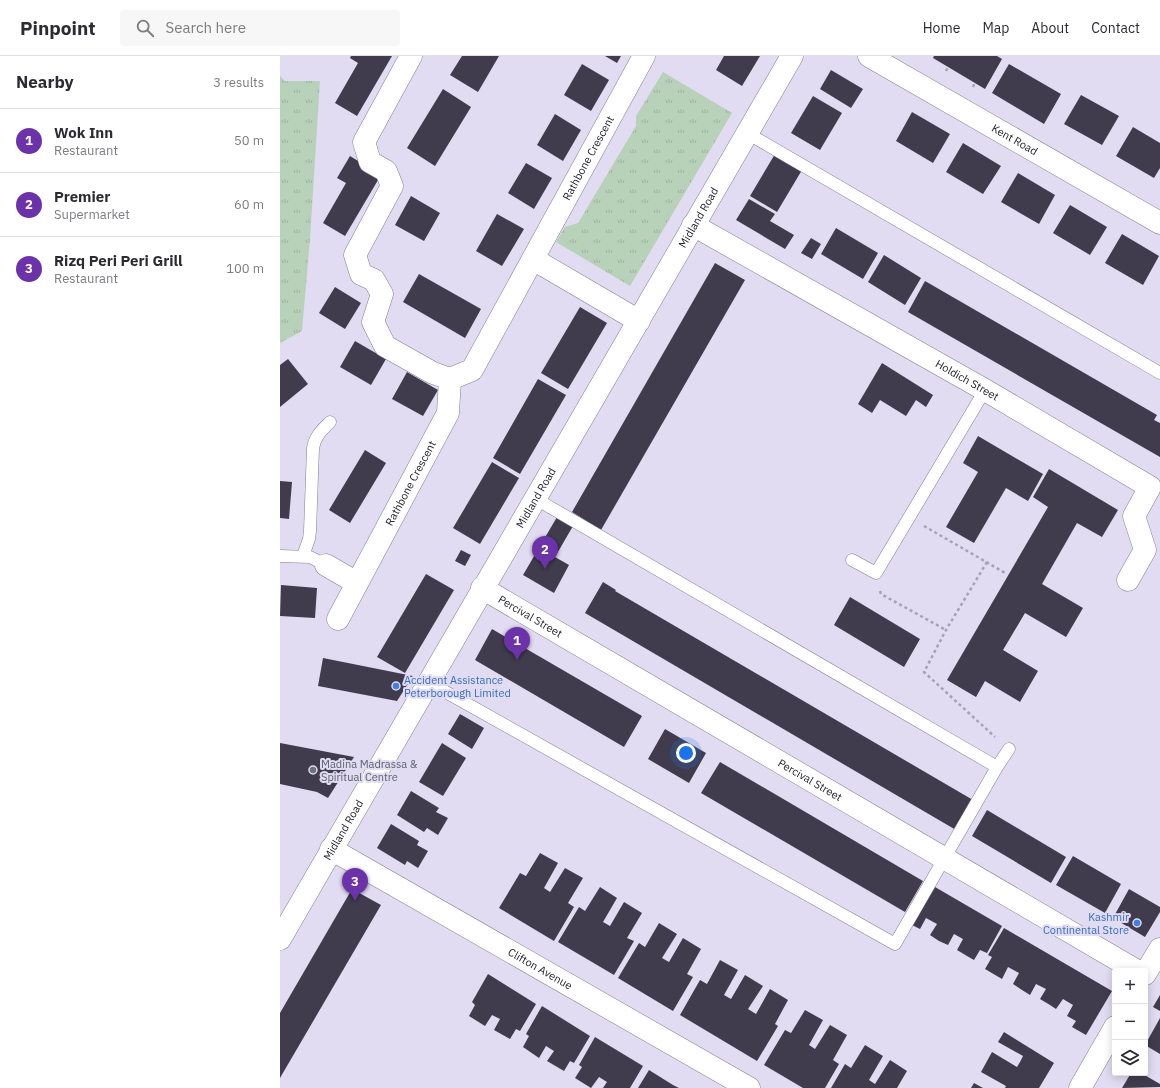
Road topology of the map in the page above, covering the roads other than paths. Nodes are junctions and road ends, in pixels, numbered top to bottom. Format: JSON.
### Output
{"nodes":[{"id":1,"x":411,"y":56,"type":"edge"},
{"id":2,"x":644,"y":56,"type":"edge"},
{"id":3,"x":792,"y":56,"type":"edge"},
{"id":4,"x":869,"y":56,"type":"edge"},
{"id":5,"x":747,"y":133,"type":"junction"},
{"id":6,"x":1160,"y":224,"type":"edge"},
{"id":7,"x":693,"y":225,"type":"junction"},
{"id":8,"x":533,"y":259,"type":"junction"},
{"id":9,"x":639,"y":321,"type":"junction"},
{"id":10,"x":1160,"y":373,"type":"edge"},
{"id":11,"x":450,"y":379,"type":"junction"},
{"id":12,"x":985,"y":390,"type":"junction"},
{"id":13,"x":330,"y":422,"type":"dead end"},
{"id":14,"x":536,"y":499,"type":"junction"},
{"id":15,"x":280,"y":556,"type":"edge"},
{"id":16,"x":303,"y":556,"type":"junction"},
{"id":17,"x":852,"y":560,"type":"dead end"},
{"id":18,"x":326,"y":565,"type":"joint"},
{"id":19,"x":1128,"y":580,"type":"dead end"},
{"id":20,"x":357,"y":583,"type":"junction"},
{"id":21,"x":482,"y":588,"type":"junction"},
{"id":22,"x":338,"y":619,"type":"dead end"},
{"id":23,"x":428,"y":682,"type":"junction"},
{"id":24,"x":1009,"y":749,"type":"road end"},
{"id":25,"x":997,"y":767,"type":"junction"},
{"id":26,"x":331,"y":849,"type":"junction"},
{"id":27,"x":945,"y":859,"type":"junction"},
{"id":28,"x":281,"y":935,"type":"edge"},
{"id":29,"x":1160,"y":949,"type":"edge"},
{"id":30,"x":1132,"y":968,"type":"edge"},
{"id":31,"x":1148,"y":969,"type":"edge"},
{"id":32,"x":1112,"y":1032,"type":"edge"},
{"id":33,"x":749,"y":1088,"type":"edge"},
{"id":34,"x":1080,"y":1088,"type":"edge"}],
"edges":[{"from":1,"to":11,"type":"street"},
{"from":2,"to":8,"type":"street","name":"Rathbone Crescent"},
{"from":3,"to":5,"type":"street","name":"Midland Road"},
{"from":4,"to":6,"type":"street","name":"Kent Road"},
{"from":5,"to":7,"type":"street","name":"Midland Road"},
{"from":5,"to":10,"type":"lane"},
{"from":7,"to":9,"type":"street","name":"Midland Road"},
{"from":7,"to":12,"type":"street","name":"Holdich Street"},
{"from":8,"to":9,"type":"street"},
{"from":8,"to":11,"type":"street","name":"Rathbone Crescent"},
{"from":9,"to":14,"type":"street","name":"Midland Road"},
{"from":11,"to":20,"type":"street","name":"Rathbone Crescent"},
{"from":12,"to":17,"type":"lane"},
{"from":12,"to":19,"type":"street","name":"Holdich Street"},
{"from":13,"to":16,"type":"lane"},
{"from":14,"to":21,"type":"street","name":"Midland Road"},
{"from":14,"to":25,"type":"lane"},
{"from":15,"to":16,"type":"lane"},
{"from":16,"to":18,"type":"lane"},
{"from":18,"to":20,"type":"street"},
{"from":20,"to":22,"type":"street","name":"Rathbone Crescent"},
{"from":21,"to":23,"type":"street","name":"Midland Road"},
{"from":21,"to":27,"type":"street","name":"Percival Street"},
{"from":23,"to":26,"type":"street","name":"Midland Road"},
{"from":23,"to":27,"type":"lane"},
{"from":24,"to":25,"type":"lane"},
{"from":25,"to":27,"type":"lane"},
{"from":26,"to":28,"type":"street","name":"Midland Road"},
{"from":26,"to":33,"type":"street","name":"Clifton Avenue"},
{"from":27,"to":30,"type":"street","name":"Percival Street"},
{"from":29,"to":31,"type":"street"},
{"from":32,"to":34,"type":"street"}]}
